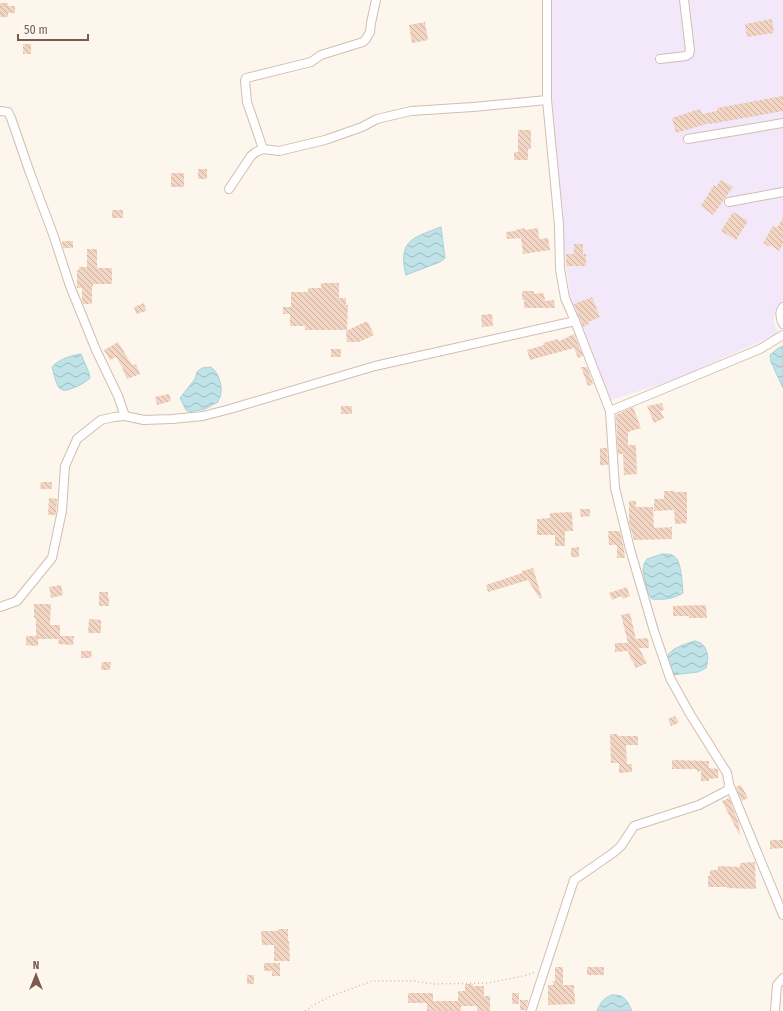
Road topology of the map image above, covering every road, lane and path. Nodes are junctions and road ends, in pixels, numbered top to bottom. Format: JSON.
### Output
{"nodes":[{"id":1,"x":376,"y":0,"type":"edge"},
{"id":2,"x":547,"y":0,"type":"edge"},
{"id":3,"x":686,"y":0,"type":"edge"},
{"id":4,"x":660,"y":60,"type":"dead end"},
{"id":5,"x":548,"y":100,"type":"junction"},
{"id":6,"x":0,"y":111,"type":"edge"},
{"id":7,"x":783,"y":123,"type":"edge"},
{"id":8,"x":688,"y":139,"type":"dead end"},
{"id":9,"x":263,"y":150,"type":"junction"},
{"id":10,"x":229,"y":189,"type":"dead end"},
{"id":11,"x":783,"y":192,"type":"edge"},
{"id":12,"x":729,"y":202,"type":"dead end"},
{"id":13,"x":783,"y":307,"type":"edge"},
{"id":14,"x":575,"y":322,"type":"junction"},
{"id":15,"x":783,"y":324,"type":"edge"},
{"id":16,"x":783,"y":335,"type":"edge"},
{"id":17,"x":610,"y":410,"type":"junction"},
{"id":18,"x":125,"y":416,"type":"junction"},
{"id":19,"x":0,"y":607,"type":"edge"},
{"id":20,"x":729,"y":784,"type":"junction"},
{"id":21,"x":783,"y":915,"type":"edge"},
{"id":22,"x":545,"y":968,"type":"junction"},
{"id":23,"x":783,"y":978,"type":"edge"},
{"id":24,"x":305,"y":1011,"type":"edge"},
{"id":25,"x":531,"y":1011,"type":"edge"},
{"id":26,"x":775,"y":1011,"type":"edge"}],
"edges":[{"from":1,"to":9,"type":"street"},
{"from":2,"to":5,"type":"street"},
{"from":3,"to":4,"type":"street"},
{"from":5,"to":9,"type":"street"},
{"from":5,"to":14,"type":"street"},
{"from":6,"to":18,"type":"street"},
{"from":7,"to":8,"type":"street"},
{"from":9,"to":10,"type":"street"},
{"from":11,"to":12,"type":"street"},
{"from":13,"to":15,"type":"street"},
{"from":14,"to":17,"type":"street"},
{"from":14,"to":18,"type":"street"},
{"from":16,"to":17,"type":"street"},
{"from":17,"to":20,"type":"street"},
{"from":18,"to":19,"type":"street"},
{"from":20,"to":21,"type":"street"},
{"from":20,"to":22,"type":"street"},
{"from":22,"to":24,"type":"path"},
{"from":22,"to":25,"type":"street"},
{"from":23,"to":26,"type":"street"}]}
